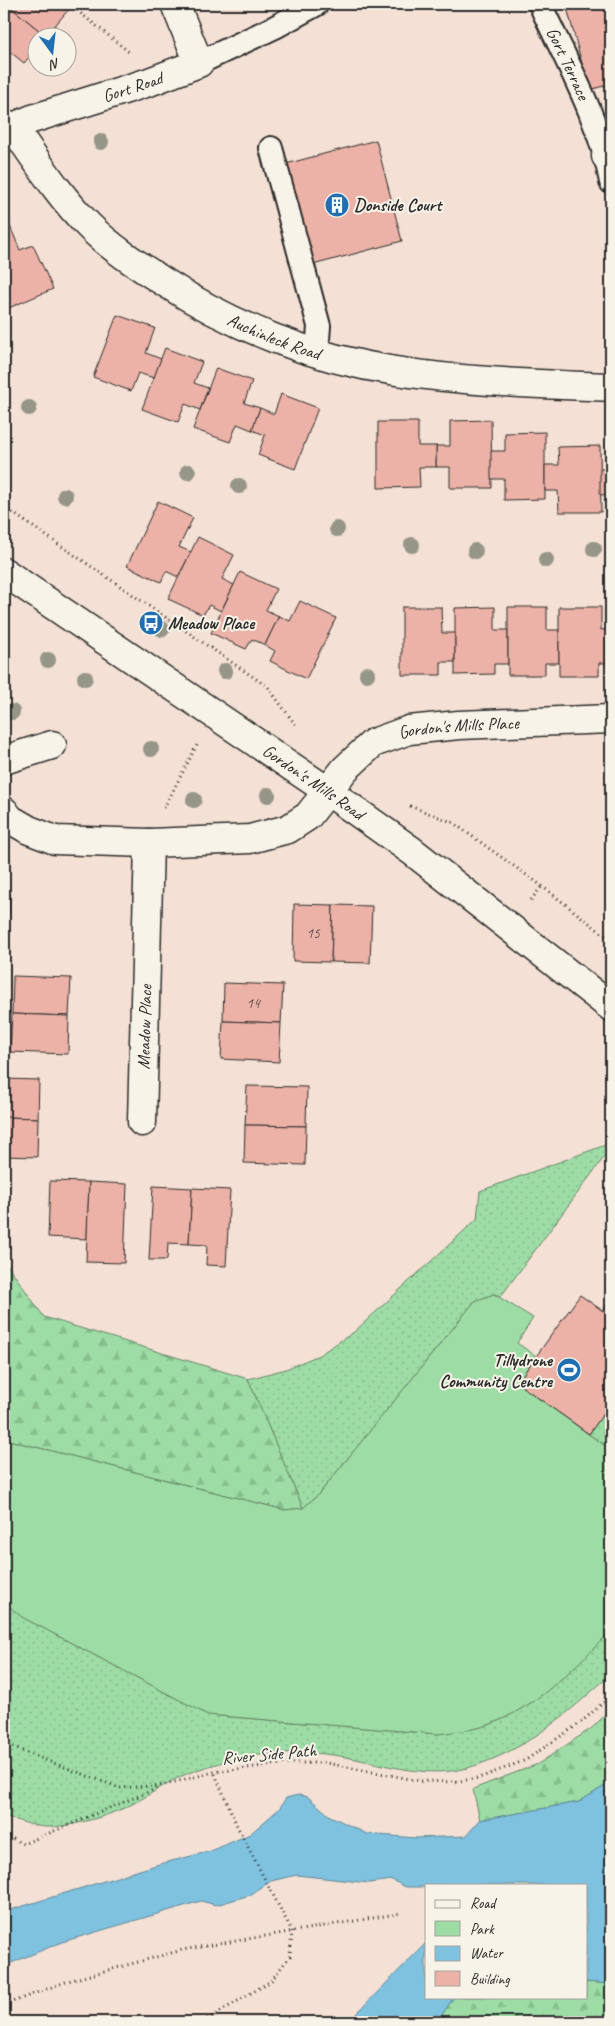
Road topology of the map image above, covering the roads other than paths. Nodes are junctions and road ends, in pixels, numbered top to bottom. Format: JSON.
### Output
{"nodes":[{"id":1,"x":175,"y":4,"type":"edge"},
{"id":2,"x":317,"y":4,"type":"edge"},
{"id":3,"x":540,"y":4,"type":"edge"},
{"id":4,"x":199,"y":64,"type":"junction"},
{"id":5,"x":8,"y":129,"type":"edge"},
{"id":6,"x":271,"y":148,"type":"dead end"},
{"id":7,"x":610,"y":164,"type":"edge"},
{"id":8,"x":317,"y":353,"type":"junction"},
{"id":9,"x":611,"y":387,"type":"edge"},
{"id":10,"x":4,"y":572,"type":"edge"},
{"id":11,"x":611,"y":719,"type":"edge"},
{"id":12,"x":52,"y":745,"type":"dead end"},
{"id":13,"x":4,"y":760,"type":"edge"},
{"id":14,"x":328,"y":792,"type":"junction"},
{"id":15,"x":4,"y":811,"type":"edge"},
{"id":16,"x":153,"y":843,"type":"junction"},
{"id":17,"x":611,"y":1008,"type":"edge"},
{"id":18,"x":142,"y":1122,"type":"dead end"}],
"edges":[{"from":1,"to":4,"type":"street"},
{"from":2,"to":4,"type":"lane"},
{"from":3,"to":7,"type":"lane","name":"Gort Terrace"},
{"from":4,"to":5,"type":"street","name":"Gort Road"},
{"from":5,"to":8,"type":"street","name":"Auchinleck Road"},
{"from":6,"to":8,"type":"lane"},
{"from":8,"to":9,"type":"street","name":"Auchinleck Road"},
{"from":10,"to":14,"type":"street","name":"Gordon's Mills Road"},
{"from":11,"to":14,"type":"street","name":"Gordon's Mills Place"},
{"from":12,"to":13,"type":"street"},
{"from":14,"to":16,"type":"street"},
{"from":14,"to":17,"type":"street","name":"Gordon's Mills Road"},
{"from":15,"to":16,"type":"street"},
{"from":16,"to":18,"type":"street","name":"Meadow Place"}]}
